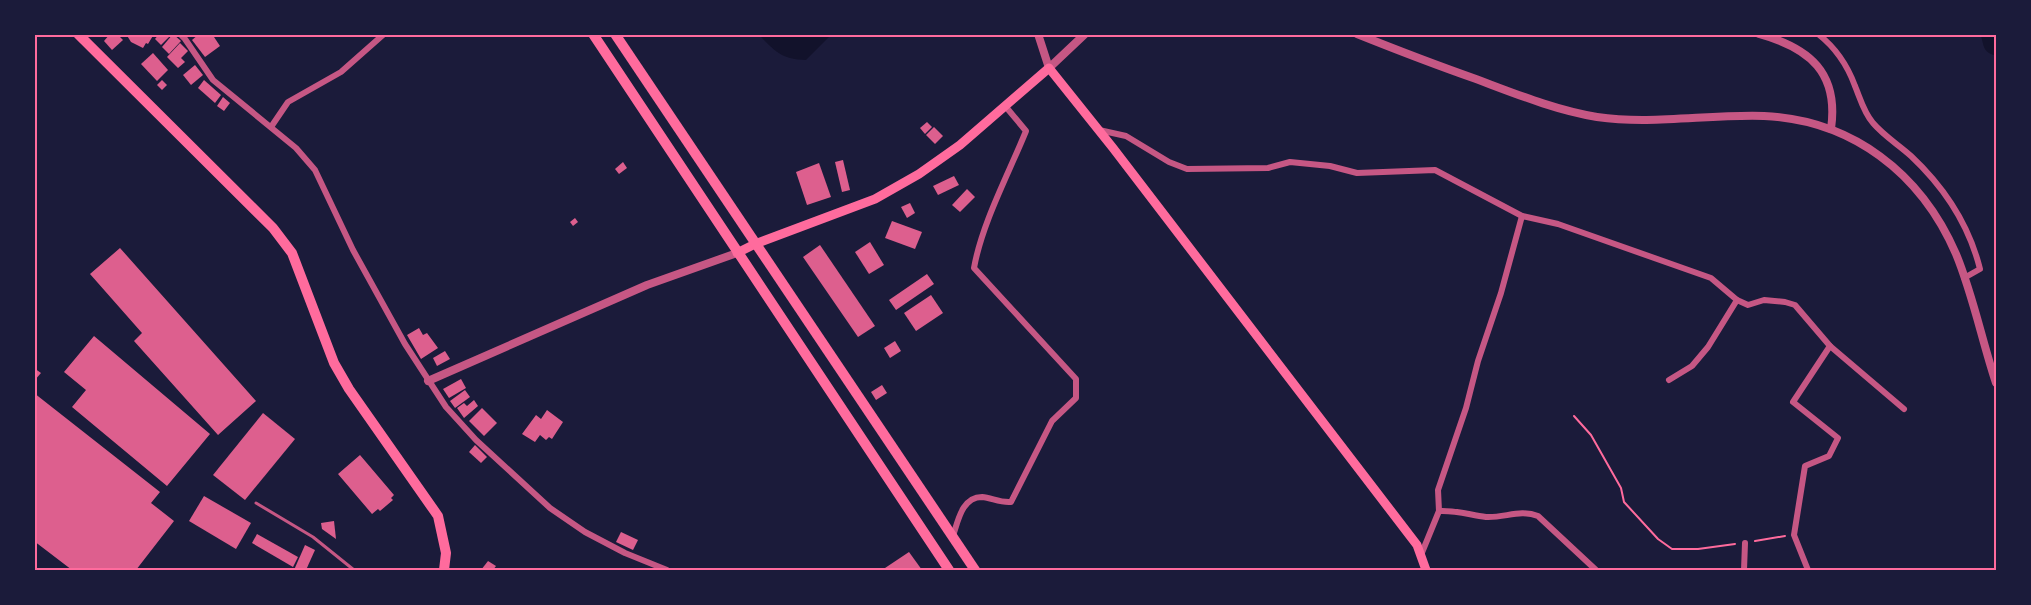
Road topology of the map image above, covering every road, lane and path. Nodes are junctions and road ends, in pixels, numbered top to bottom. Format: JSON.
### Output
{"nodes":[{"id":1,"x":78,"y":34,"type":"edge"},
{"id":2,"x":180,"y":34,"type":"edge"},
{"id":3,"x":384,"y":34,"type":"edge"},
{"id":4,"x":593,"y":34,"type":"edge"},
{"id":5,"x":615,"y":34,"type":"edge"},
{"id":6,"x":1038,"y":34,"type":"edge"},
{"id":7,"x":1085,"y":34,"type":"edge"},
{"id":8,"x":1357,"y":34,"type":"edge"},
{"id":9,"x":1759,"y":34,"type":"edge"},
{"id":10,"x":1818,"y":34,"type":"edge"},
{"id":11,"x":1049,"y":68,"type":"junction"},
{"id":12,"x":1006,"y":106,"type":"junction"},
{"id":13,"x":271,"y":127,"type":"junction"},
{"id":14,"x":1831,"y":129,"type":"junction"},
{"id":15,"x":1099,"y":130,"type":"junction"},
{"id":16,"x":1522,"y":216,"type":"junction"},
{"id":17,"x":755,"y":244,"type":"junction"},
{"id":18,"x":737,"y":254,"type":"junction"},
{"id":19,"x":1964,"y":278,"type":"junction"},
{"id":20,"x":1737,"y":300,"type":"junction"},
{"id":21,"x":1830,"y":346,"type":"junction"},
{"id":22,"x":1669,"y":380,"type":"dead end"},
{"id":23,"x":428,"y":381,"type":"junction"},
{"id":24,"x":1996,"y":383,"type":"edge"},
{"id":25,"x":1904,"y":409,"type":"dead end"},
{"id":26,"x":1574,"y":416,"type":"dead end"},
{"id":27,"x":256,"y":503,"type":"dead end"},
{"id":28,"x":1439,"y":510,"type":"junction"},
{"id":29,"x":1794,"y":535,"type":"junction"},
{"id":30,"x":952,"y":537,"type":"junction"},
{"id":31,"x":1745,"y":543,"type":"junction"},
{"id":32,"x":1423,"y":565,"type":"edge"},
{"id":33,"x":354,"y":570,"type":"edge"},
{"id":34,"x":444,"y":570,"type":"edge"},
{"id":35,"x":667,"y":570,"type":"edge"},
{"id":36,"x":949,"y":570,"type":"edge"},
{"id":37,"x":975,"y":570,"type":"edge"},
{"id":38,"x":1596,"y":570,"type":"edge"},
{"id":39,"x":1744,"y":570,"type":"edge"},
{"id":40,"x":1809,"y":570,"type":"edge"}],
"edges":[{"from":1,"to":34,"type":"highway"},
{"from":2,"to":13,"type":"street"},
{"from":3,"to":13,"type":"street"},
{"from":4,"to":18,"type":"highway"},
{"from":5,"to":17,"type":"highway"},
{"from":6,"to":11,"type":"street"},
{"from":7,"to":11,"type":"street"},
{"from":8,"to":14,"type":"street"},
{"from":9,"to":14,"type":"street"},
{"from":10,"to":19,"type":"street"},
{"from":11,"to":12,"type":"main road"},
{"from":11,"to":15,"type":"main road"},
{"from":12,"to":17,"type":"main road"},
{"from":12,"to":30,"type":"street"},
{"from":13,"to":23,"type":"street"},
{"from":14,"to":19,"type":"street"},
{"from":15,"to":16,"type":"street"},
{"from":15,"to":32,"type":"main road"},
{"from":16,"to":20,"type":"street"},
{"from":16,"to":28,"type":"street"},
{"from":17,"to":18,"type":"main road"},
{"from":17,"to":30,"type":"highway"},
{"from":18,"to":23,"type":"street"},
{"from":18,"to":36,"type":"highway"},
{"from":19,"to":24,"type":"street"},
{"from":20,"to":21,"type":"street"},
{"from":20,"to":22,"type":"street"},
{"from":21,"to":25,"type":"street"},
{"from":21,"to":29,"type":"street"},
{"from":23,"to":35,"type":"street"},
{"from":26,"to":31,"type":"path"},
{"from":27,"to":33,"type":"lane"},
{"from":28,"to":32,"type":"street"},
{"from":28,"to":38,"type":"street"},
{"from":29,"to":31,"type":"path"},
{"from":29,"to":40,"type":"street"},
{"from":30,"to":37,"type":"highway"},
{"from":31,"to":39,"type":"street"}]}
